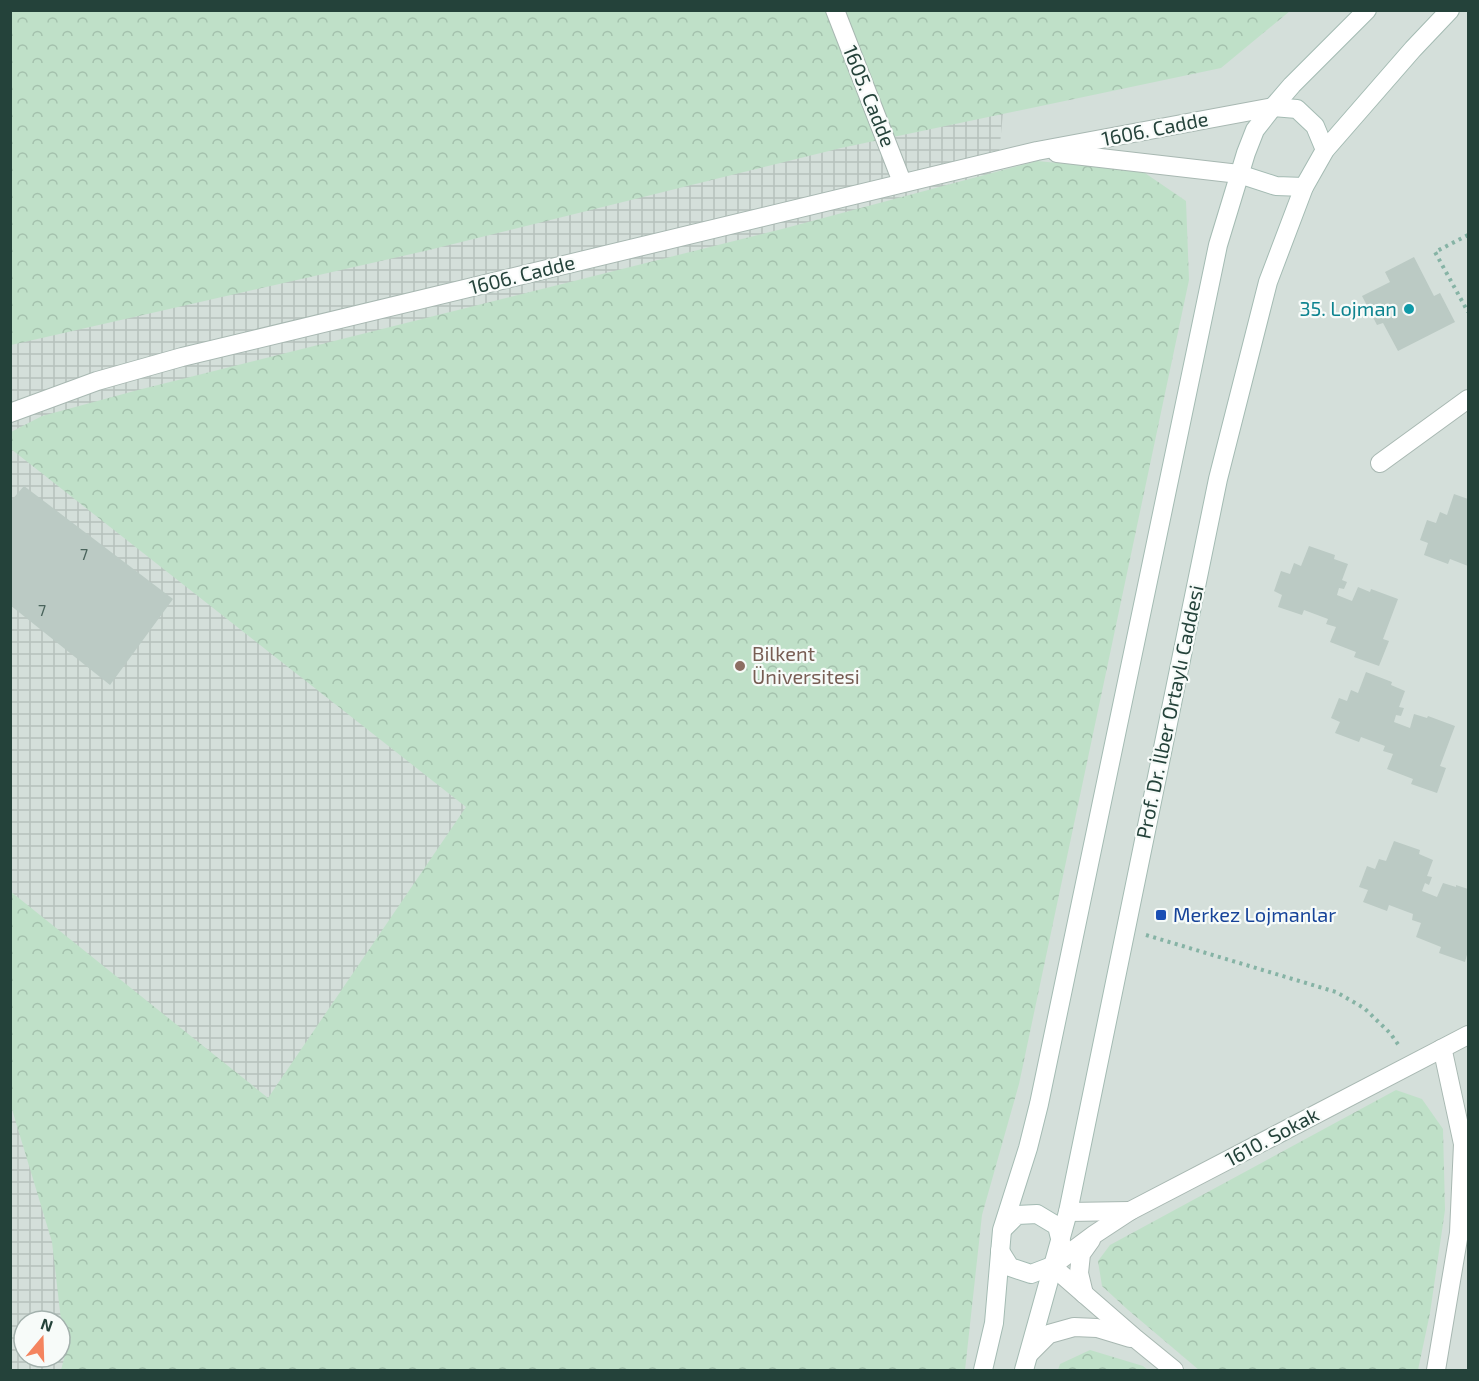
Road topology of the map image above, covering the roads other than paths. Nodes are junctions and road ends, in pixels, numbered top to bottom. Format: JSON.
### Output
{"nodes":[{"id":1,"x":835,"y":10,"type":"edge"},
{"id":2,"x":1367,"y":10,"type":"edge"},
{"id":3,"x":1450,"y":10,"type":"edge"},
{"id":4,"x":1273,"y":106,"type":"junction"},
{"id":5,"x":1325,"y":150,"type":"junction"},
{"id":6,"x":1037,"y":151,"type":"junction"},
{"id":7,"x":1239,"y":174,"type":"junction"},
{"id":8,"x":902,"y":182,"type":"junction"},
{"id":9,"x":1304,"y":187,"type":"junction"},
{"id":10,"x":1468,"y":399,"type":"edge"},
{"id":11,"x":10,"y":412,"type":"edge"},
{"id":12,"x":1380,"y":464,"type":"dead end"},
{"id":13,"x":1468,"y":1035,"type":"edge"},
{"id":14,"x":1440,"y":1049,"type":"junction"},
{"id":15,"x":1131,"y":1211,"type":"junction"},
{"id":16,"x":1068,"y":1212,"type":"junction"},
{"id":17,"x":1002,"y":1230,"type":"junction"},
{"id":18,"x":1095,"y":1234,"type":"junction"},
{"id":19,"x":1060,"y":1242,"type":"junction"},
{"id":20,"x":1000,"y":1251,"type":"junction"},
{"id":21,"x":1052,"y":1266,"type":"junction"},
{"id":22,"x":1084,"y":1294,"type":"junction"},
{"id":23,"x":1136,"y":1339,"type":"junction"},
{"id":24,"x":1026,"y":1362,"type":"edge"},
{"id":25,"x":983,"y":1371,"type":"edge"},
{"id":26,"x":1174,"y":1371,"type":"edge"},
{"id":27,"x":1436,"y":1371,"type":"edge"}],
"edges":[{"from":1,"to":8,"type":"street","name":"1605. Cadde"},
{"from":2,"to":4,"type":"street"},
{"from":3,"to":5,"type":"street","name":"Prof. Dr. İlber Ortaylı Caddesi"},
{"from":4,"to":5,"type":"street"},
{"from":4,"to":6,"type":"street","name":"1606. Cadde"},
{"from":4,"to":7,"type":"street"},
{"from":5,"to":9,"type":"street","name":"Prof. Dr. İlber Ortaylı Caddesi"},
{"from":6,"to":7,"type":"street","name":"1606. Cadde"},
{"from":6,"to":8,"type":"street","name":"1606. Cadde"},
{"from":7,"to":9,"type":"street"},
{"from":7,"to":17,"type":"street"},
{"from":8,"to":11,"type":"street","name":"1606. Cadde"},
{"from":9,"to":16,"type":"street","name":"Prof. Dr. İlber Ortaylı Caddesi"},
{"from":10,"to":12,"type":"street"},
{"from":13,"to":14,"type":"street","name":"1610. Sokak"},
{"from":14,"to":15,"type":"street","name":"1610. Sokak"},
{"from":14,"to":27,"type":"street"},
{"from":15,"to":16,"type":"street","name":"1610. Sokak"},
{"from":15,"to":18,"type":"street"},
{"from":16,"to":19,"type":"street","name":"Prof. Dr. İlber Ortaylı Caddesi"},
{"from":17,"to":19,"type":"street"},
{"from":17,"to":20,"type":"street"},
{"from":18,"to":21,"type":"street"},
{"from":18,"to":22,"type":"street"},
{"from":19,"to":21,"type":"street","name":"Prof. Dr. İlber Ortaylı Caddesi"},
{"from":20,"to":21,"type":"street"},
{"from":20,"to":25,"type":"street"},
{"from":21,"to":22,"type":"street"},
{"from":21,"to":24,"type":"street","name":"Prof. Dr. İlber Ortaylı Caddesi"},
{"from":22,"to":23,"type":"street"},
{"from":23,"to":24,"type":"street"},
{"from":23,"to":26,"type":"street"}]}
